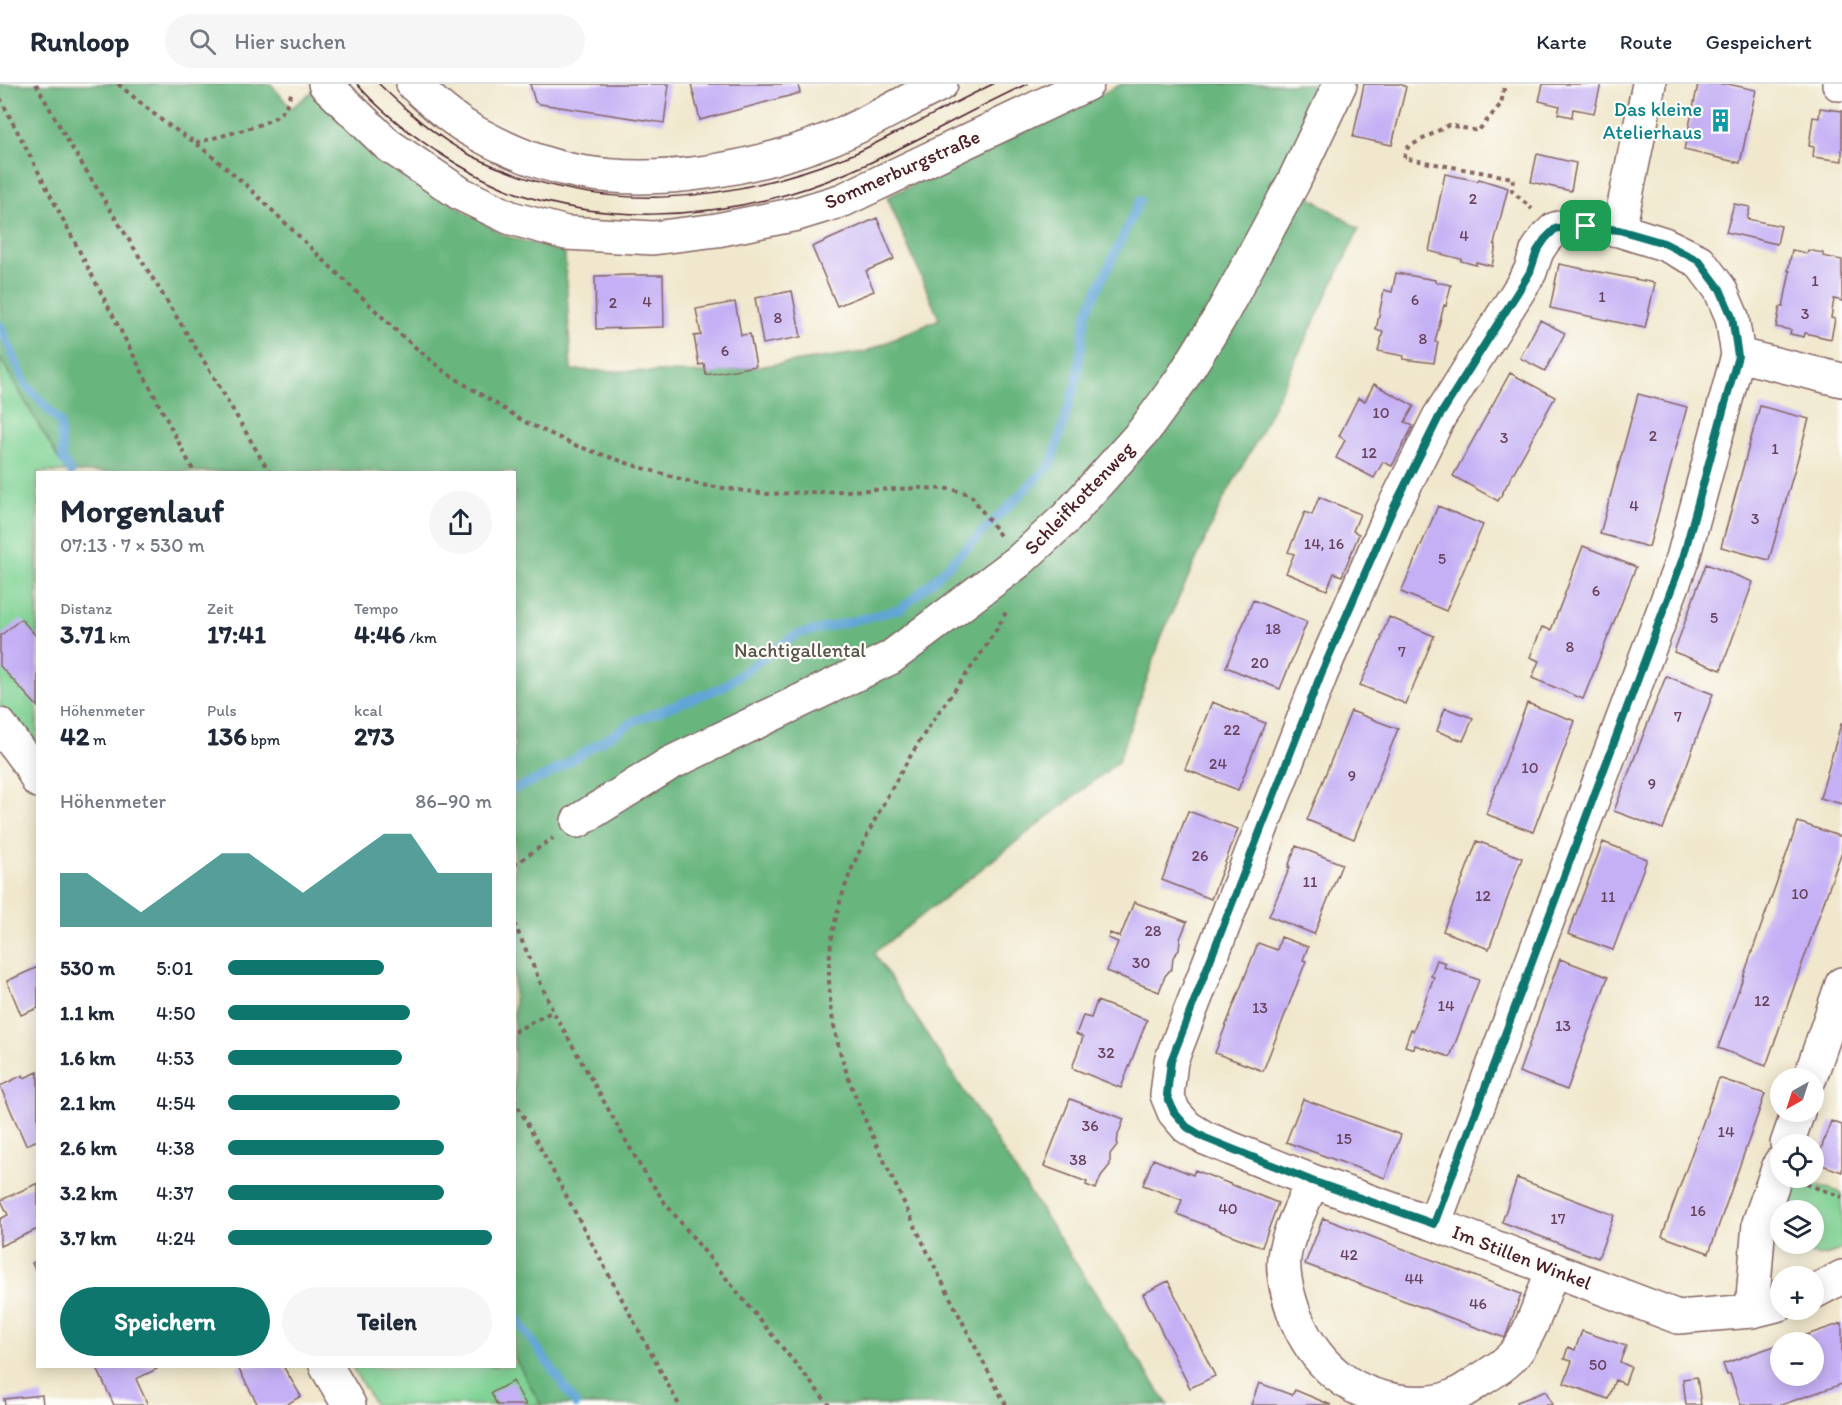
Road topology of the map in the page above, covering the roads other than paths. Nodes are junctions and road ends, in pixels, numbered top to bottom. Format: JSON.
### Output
{"nodes":[{"id":1,"x":325,"y":84,"type":"edge"},
{"id":2,"x":413,"y":84,"type":"edge"},
{"id":3,"x":941,"y":84,"type":"edge"},
{"id":4,"x":1087,"y":84,"type":"edge"},
{"id":5,"x":1340,"y":84,"type":"edge"},
{"id":6,"x":1649,"y":84,"type":"edge"},
{"id":7,"x":1619,"y":230,"type":"junction"},
{"id":8,"x":1738,"y":356,"type":"junction"},
{"id":9,"x":1842,"y":380,"type":"edge"},
{"id":10,"x":0,"y":725,"type":"edge"},
{"id":11,"x":36,"y":777,"type":"edge"},
{"id":12,"x":578,"y":821,"type":"road end"},
{"id":13,"x":1842,"y":984,"type":"edge"},
{"id":14,"x":1813,"y":1068,"type":"edge"},
{"id":15,"x":1312,"y":1181,"type":"junction"},
{"id":16,"x":1780,"y":1188,"type":"edge"},
{"id":17,"x":1434,"y":1224,"type":"junction"},
{"id":18,"x":1553,"y":1269,"type":"junction"},
{"id":19,"x":1842,"y":1277,"type":"edge"},
{"id":20,"x":1824,"y":1287,"type":"edge"},
{"id":21,"x":1766,"y":1307,"type":"edge"},
{"id":22,"x":327,"y":1368,"type":"edge"},
{"id":23,"x":349,"y":1405,"type":"edge"}],
"edges":[{"from":1,"to":4,"type":"street","name":"Sommerburgstraße"},
{"from":2,"to":3,"type":"street"},
{"from":5,"to":12,"type":"street","name":"Schleifkottenweg"},
{"from":6,"to":7,"type":"street"},
{"from":7,"to":8,"type":"street"},
{"from":7,"to":15,"type":"street","name":"Im Stillen Winkel"},
{"from":8,"to":9,"type":"street"},
{"from":8,"to":17,"type":"street"},
{"from":10,"to":11,"type":"street"},
{"from":13,"to":14,"type":"street"},
{"from":15,"to":17,"type":"street","name":"Im Stillen Winkel"},
{"from":15,"to":18,"type":"street"},
{"from":16,"to":21,"type":"street"},
{"from":17,"to":18,"type":"street","name":"Im Stillen Winkel"},
{"from":18,"to":21,"type":"street","name":"Im Stillen Winkel"},
{"from":19,"to":20,"type":"street"},
{"from":22,"to":23,"type":"street"}]}
